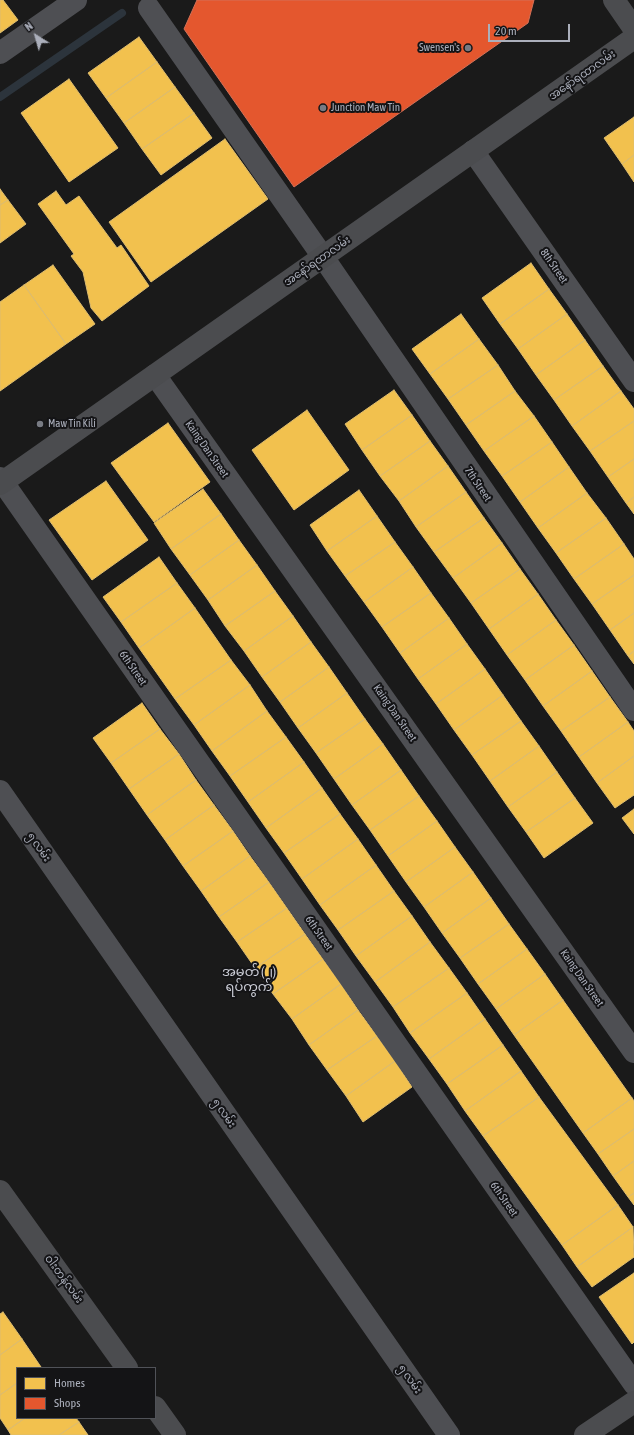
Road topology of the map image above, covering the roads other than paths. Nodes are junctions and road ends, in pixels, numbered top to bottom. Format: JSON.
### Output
{"nodes":[{"id":1,"x":76,"y":0,"type":"edge"},
{"id":2,"x":614,"y":0,"type":"edge"},
{"id":3,"x":149,"y":8,"type":"dead end"},
{"id":4,"x":634,"y":29,"type":"edge"},
{"id":5,"x":634,"y":38,"type":"edge"},
{"id":6,"x":0,"y":53,"type":"edge"},
{"id":7,"x":473,"y":151,"type":"junction"},
{"id":8,"x":323,"y":257,"type":"junction"},
{"id":9,"x":155,"y":375,"type":"junction"},
{"id":10,"x":634,"y":381,"type":"edge"},
{"id":11,"x":1,"y":481,"type":"edge"},
{"id":12,"x":634,"y":710,"type":"edge"},
{"id":13,"x":0,"y":791,"type":"edge"},
{"id":14,"x":634,"y":1052,"type":"edge"},
{"id":15,"x":0,"y":1191,"type":"edge"},
{"id":16,"x":126,"y":1367,"type":"edge"},
{"id":17,"x":634,"y":1384,"type":"edge"},
{"id":18,"x":634,"y":1402,"type":"edge"},
{"id":19,"x":156,"y":1408,"type":"edge"},
{"id":20,"x":175,"y":1435,"type":"edge"},
{"id":21,"x":449,"y":1435,"type":"edge"},
{"id":22,"x":585,"y":1435,"type":"edge"}],
"edges":[{"from":1,"to":6,"type":"street"},
{"from":2,"to":4,"type":"main road"},
{"from":3,"to":8,"type":"street","name":"7th Street"},
{"from":5,"to":7,"type":"main road","name":"အနော်ရထာလမ်း"},
{"from":7,"to":8,"type":"main road","name":"အနော်ရထာလမ်း"},
{"from":7,"to":10,"type":"street","name":"8th Street"},
{"from":8,"to":9,"type":"main road","name":"အနော်ရထာလမ်း"},
{"from":8,"to":12,"type":"street","name":"7th Street"},
{"from":9,"to":11,"type":"main road","name":"အနော်ရထာလမ်း"},
{"from":9,"to":14,"type":"street","name":"Kaing Dan Street"},
{"from":11,"to":17,"type":"street","name":"6th Street"},
{"from":13,"to":21,"type":"street","name":"၅ လမ်း"},
{"from":15,"to":16,"type":"main road","name":"ဝါးတန်လမ်း"},
{"from":18,"to":22,"type":"main road"},
{"from":19,"to":20,"type":"main road"}]}
